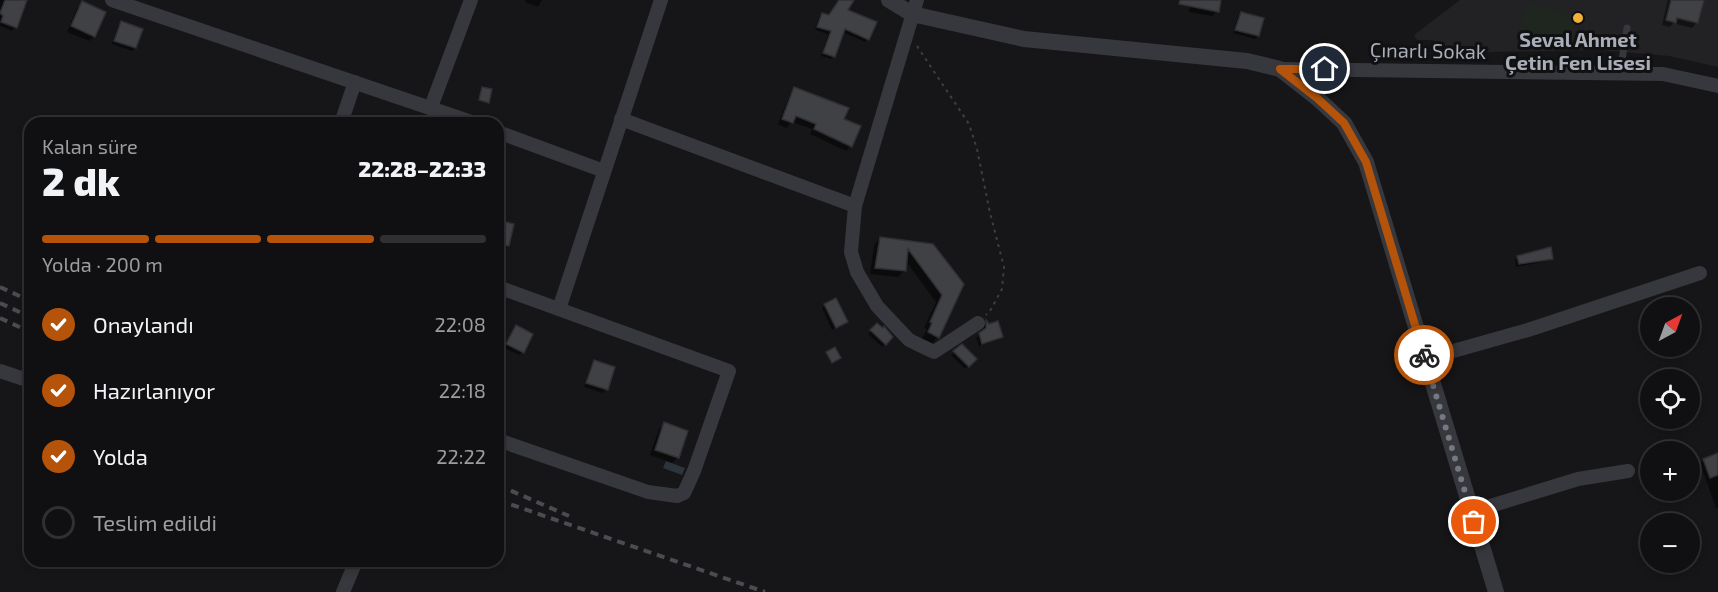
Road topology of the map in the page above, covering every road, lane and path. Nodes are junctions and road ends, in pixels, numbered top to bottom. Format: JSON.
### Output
{"nodes":[{"id":1,"x":471,"y":0,"type":"edge"},
{"id":2,"x":661,"y":0,"type":"edge"},
{"id":3,"x":888,"y":0,"type":"edge"},
{"id":4,"x":119,"y":1,"type":"edge"},
{"id":5,"x":915,"y":7,"type":"edge"},
{"id":6,"x":1626,"y":28,"type":"dead end"},
{"id":7,"x":906,"y":32,"type":"junction"},
{"id":8,"x":1280,"y":69,"type":"junction"},
{"id":9,"x":1620,"y":73,"type":"junction"},
{"id":10,"x":355,"y":82,"type":"junction"},
{"id":11,"x":1718,"y":86,"type":"edge"},
{"id":12,"x":431,"y":107,"type":"junction"},
{"id":13,"x":343,"y":117,"type":"edge"},
{"id":14,"x":458,"y":117,"type":"edge"},
{"id":15,"x":621,"y":119,"type":"junction"},
{"id":16,"x":504,"y":134,"type":"edge"},
{"id":17,"x":604,"y":171,"type":"junction"},
{"id":18,"x":855,"y":206,"type":"junction"},
{"id":19,"x":1700,"y":273,"type":"dead end"},
{"id":20,"x":504,"y":289,"type":"edge"},
{"id":21,"x":559,"y":309,"type":"junction"},
{"id":22,"x":978,"y":322,"type":"joint"},
{"id":23,"x":1425,"y":359,"type":"junction"},
{"id":24,"x":0,"y":371,"type":"edge"},
{"id":25,"x":24,"y":379,"type":"edge"},
{"id":26,"x":504,"y":442,"type":"edge"},
{"id":27,"x":1628,"y":471,"type":"dead end"},
{"id":28,"x":1472,"y":512,"type":"junction"},
{"id":29,"x":353,"y":567,"type":"edge"},
{"id":30,"x":343,"y":592,"type":"edge"},
{"id":31,"x":1497,"y":592,"type":"edge"}],
"edges":[{"from":1,"to":12,"type":"street"},
{"from":2,"to":15,"type":"street"},
{"from":3,"to":5,"type":"street"},
{"from":4,"to":10,"type":"street"},
{"from":5,"to":7,"type":"street"},
{"from":5,"to":8,"type":"street"},
{"from":6,"to":9,"type":"lane"},
{"from":7,"to":18,"type":"street"},
{"from":7,"to":22,"type":"path"},
{"from":8,"to":9,"type":"street","name":"Çınarlı Sokak"},
{"from":8,"to":23,"type":"street"},
{"from":9,"to":11,"type":"street","name":"Çınarlı Sokak"},
{"from":10,"to":12,"type":"street"},
{"from":10,"to":13,"type":"street"},
{"from":12,"to":14,"type":"street"},
{"from":15,"to":17,"type":"street"},
{"from":15,"to":18,"type":"street"},
{"from":16,"to":17,"type":"street"},
{"from":17,"to":21,"type":"street"},
{"from":18,"to":22,"type":"street"},
{"from":19,"to":23,"type":"street"},
{"from":20,"to":21,"type":"street"},
{"from":21,"to":26,"type":"street"},
{"from":23,"to":28,"type":"street"},
{"from":24,"to":25,"type":"street"},
{"from":27,"to":28,"type":"street"},
{"from":28,"to":31,"type":"street"},
{"from":29,"to":30,"type":"street"}]}
